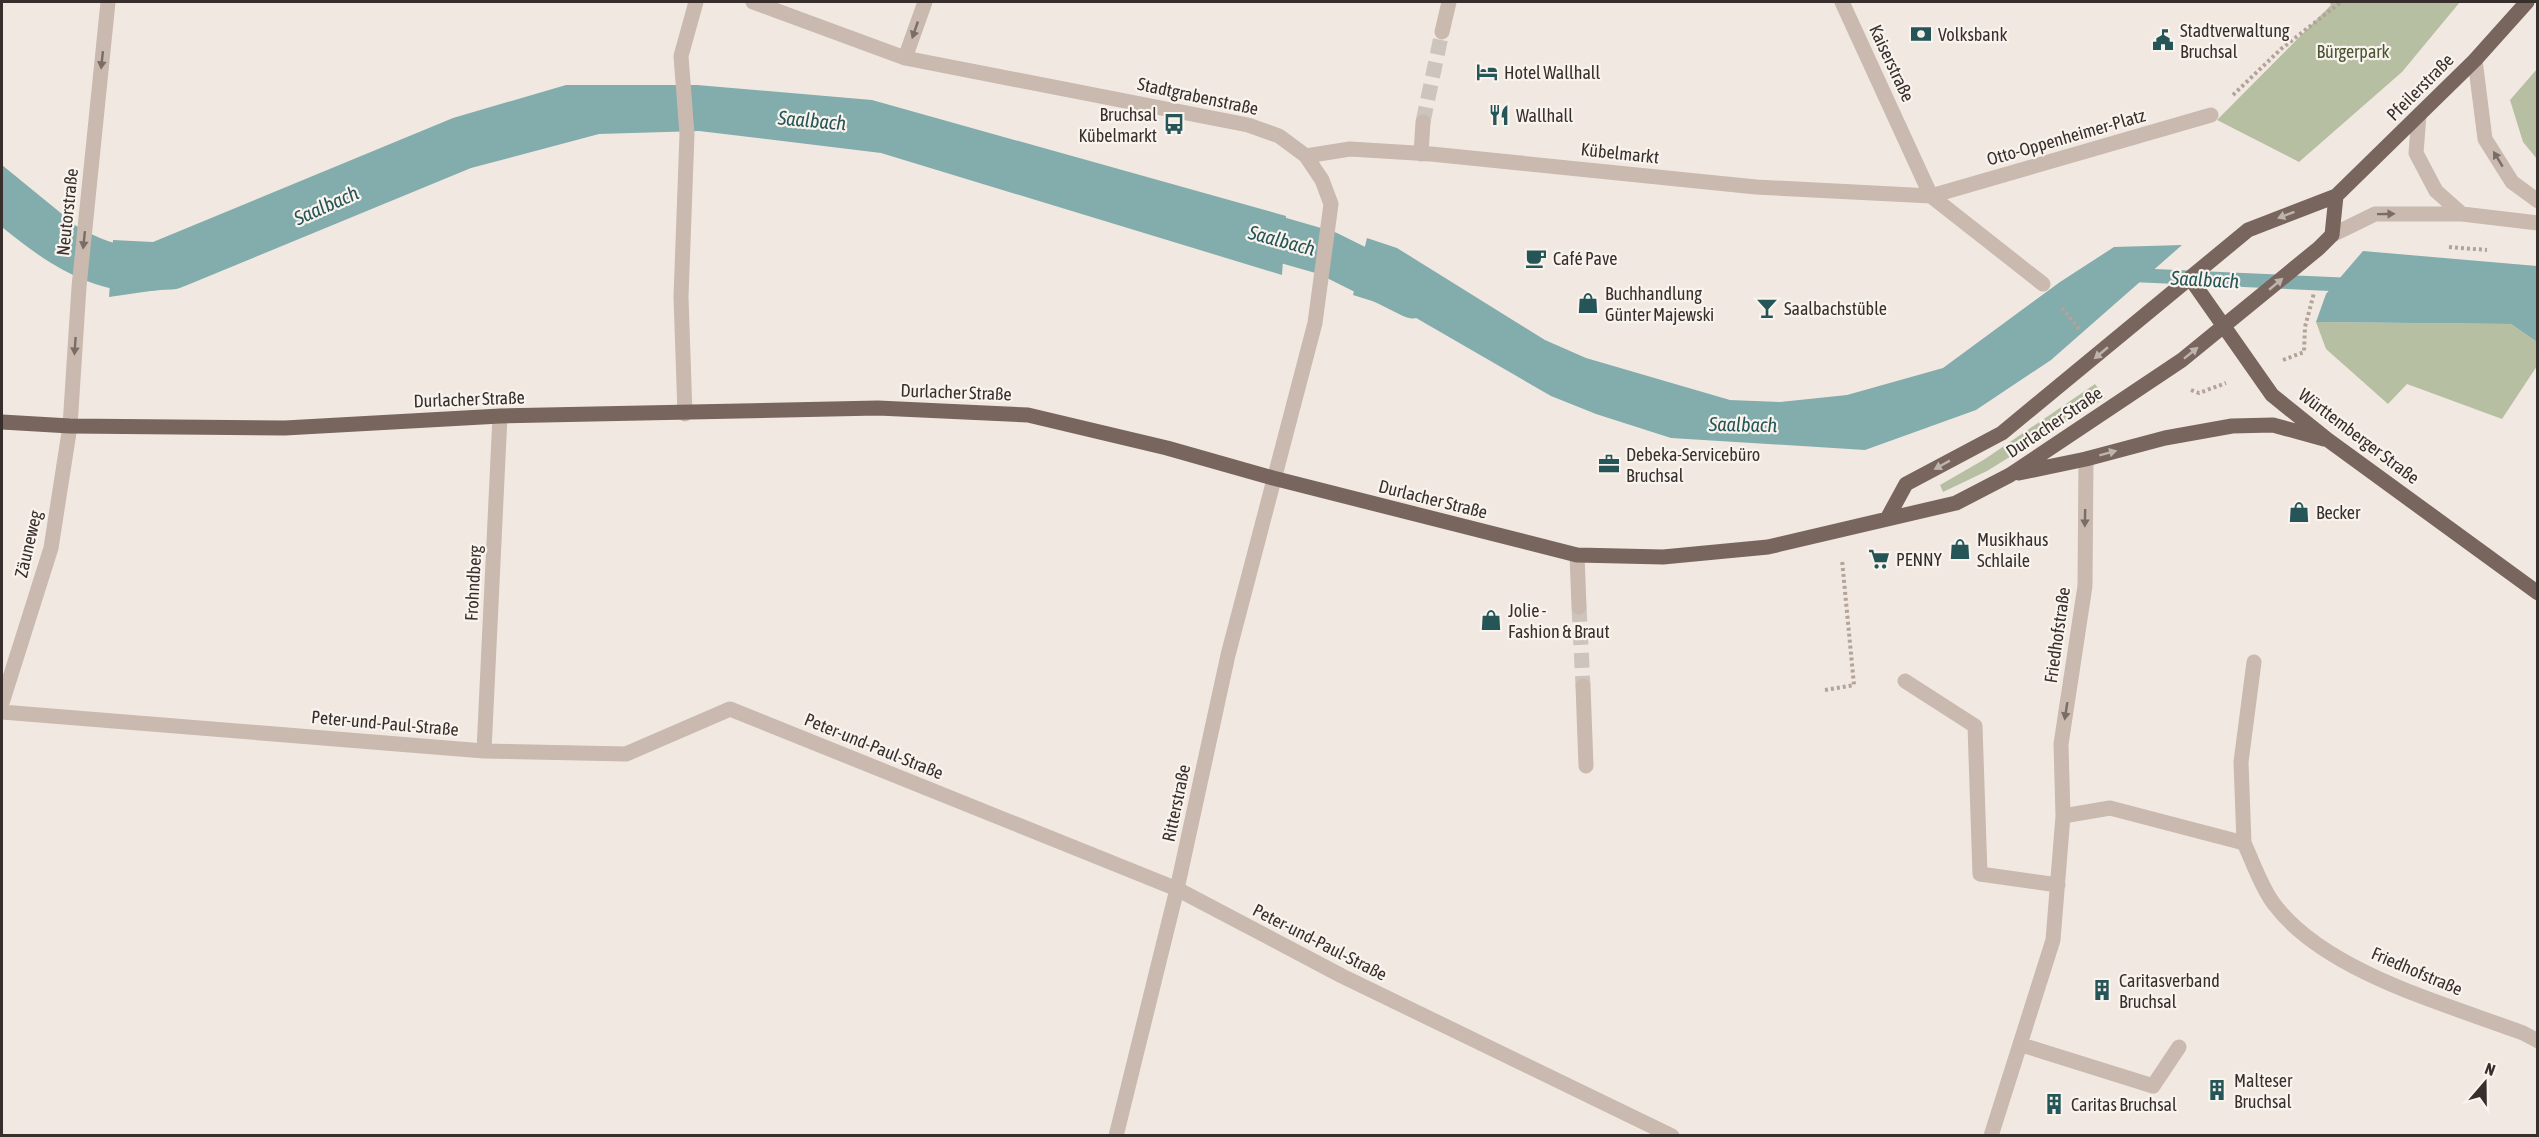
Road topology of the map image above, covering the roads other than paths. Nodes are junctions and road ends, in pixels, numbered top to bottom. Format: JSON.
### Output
{"nodes":[{"id":1,"x":108,"y":2,"type":"edge"},
{"id":2,"x":696,"y":2,"type":"edge"},
{"id":3,"x":753,"y":2,"type":"edge"},
{"id":4,"x":925,"y":2,"type":"edge"},
{"id":5,"x":1449,"y":2,"type":"edge"},
{"id":6,"x":1842,"y":2,"type":"edge"},
{"id":7,"x":2528,"y":2,"type":"edge"},
{"id":8,"x":1442,"y":32,"type":"tunnel mouth"},
{"id":9,"x":905,"y":58,"type":"junction"},
{"id":10,"x":2475,"y":60,"type":"junction"},
{"id":11,"x":2419,"y":115,"type":"junction"},
{"id":12,"x":2211,"y":116,"type":"road end"},
{"id":13,"x":1423,"y":122,"type":"tunnel mouth"},
{"id":14,"x":1421,"y":154,"type":"junction"},
{"id":15,"x":1306,"y":156,"type":"junction"},
{"id":16,"x":1931,"y":196,"type":"junction"},
{"id":17,"x":2336,"y":196,"type":"junction"},
{"id":18,"x":2538,"y":201,"type":"edge"},
{"id":19,"x":2462,"y":214,"type":"junction"},
{"id":20,"x":2538,"y":223,"type":"edge"},
{"id":21,"x":2332,"y":236,"type":"junction"},
{"id":22,"x":2190,"y":278,"type":"junction"},
{"id":23,"x":2043,"y":284,"type":"dead end"},
{"id":24,"x":2225,"y":321,"type":"junction"},
{"id":25,"x":685,"y":414,"type":"junction"},
{"id":26,"x":500,"y":416,"type":"junction"},
{"id":27,"x":2,"y":422,"type":"edge"},
{"id":28,"x":70,"y":426,"type":"junction"},
{"id":29,"x":2328,"y":440,"type":"junction"},
{"id":30,"x":2086,"y":459,"type":"junction"},
{"id":31,"x":2010,"y":475,"type":"junction"},
{"id":32,"x":1273,"y":478,"type":"junction"},
{"id":33,"x":1888,"y":517,"type":"junction"},
{"id":34,"x":1577,"y":555,"type":"junction"},
{"id":35,"x":2538,"y":593,"type":"edge"},
{"id":36,"x":1579,"y":607,"type":"tunnel mouth"},
{"id":37,"x":2254,"y":662,"type":"dead end"},
{"id":38,"x":1905,"y":681,"type":"dead end"},
{"id":39,"x":1583,"y":686,"type":"tunnel mouth"},
{"id":40,"x":2,"y":703,"type":"edge"},
{"id":41,"x":2,"y":712,"type":"edge"},
{"id":42,"x":484,"y":751,"type":"junction"},
{"id":43,"x":1586,"y":766,"type":"dead end"},
{"id":44,"x":2063,"y":816,"type":"junction"},
{"id":45,"x":2244,"y":843,"type":"junction"},
{"id":46,"x":2058,"y":885,"type":"junction"},
{"id":47,"x":1177,"y":889,"type":"junction"},
{"id":48,"x":2538,"y":1041,"type":"edge"},
{"id":49,"x":2022,"y":1045,"type":"junction"},
{"id":50,"x":2179,"y":1047,"type":"dead end"},
{"id":51,"x":1116,"y":1136,"type":"edge"},
{"id":52,"x":1672,"y":1136,"type":"edge"},
{"id":53,"x":1991,"y":1136,"type":"edge"}],
"edges":[{"from":1,"to":28,"type":"street","name":"Neutorstraße","one_way":true},
{"from":2,"to":25,"type":"street"},
{"from":3,"to":9,"type":"street","name":"Stadtgrabenstraße"},
{"from":4,"to":9,"type":"street","one_way":true},
{"from":5,"to":8,"type":"street"},
{"from":6,"to":16,"type":"street","name":"Kaiserstraße"},
{"from":7,"to":10,"type":"main road","name":"Pfeilerstraße"},
{"from":9,"to":15,"type":"street","name":"Stadtgrabenstraße"},
{"from":10,"to":11,"type":"main road","name":"Pfeilerstraße"},
{"from":18,"to":10,"type":"street","one_way":true},
{"from":11,"to":17,"type":"main road","name":"Pfeilerstraße"},
{"from":11,"to":19,"type":"street"},
{"from":12,"to":16,"type":"street","name":"Otto-Oppenheimer-Platz"},
{"from":13,"to":14,"type":"street"},
{"from":14,"to":15,"type":"street","name":"Kübelmarkt"},
{"from":14,"to":16,"type":"street","name":"Kübelmarkt"},
{"from":15,"to":32,"type":"street","name":"Stadtgrabenstraße"},
{"from":16,"to":23,"type":"street"},
{"from":17,"to":21,"type":"main road"},
{"from":17,"to":22,"type":"main road","name":"Pfeilerstraße","one_way":true},
{"from":19,"to":20,"type":"street"},
{"from":21,"to":19,"type":"street","one_way":true},
{"from":24,"to":21,"type":"main road","one_way":true},
{"from":22,"to":24,"type":"main road","name":"Württemberger Straße"},
{"from":22,"to":33,"type":"main road","name":"Durlacher Straße","one_way":true},
{"from":24,"to":29,"type":"main road","name":"Württemberger Straße"},
{"from":31,"to":24,"type":"main road","name":"Durlacher Straße","one_way":true},
{"from":25,"to":26,"type":"main road","name":"Durlacher Straße"},
{"from":25,"to":32,"type":"main road","name":"Durlacher Straße"},
{"from":26,"to":28,"type":"main road","name":"Durlacher Straße"},
{"from":26,"to":42,"type":"street","name":"Frohndberg"},
{"from":27,"to":28,"type":"main road","name":"Durlacher Straße"},
{"from":28,"to":40,"type":"street","name":"Zäuneweg"},
{"from":30,"to":29,"type":"main road","one_way":true},
{"from":29,"to":35,"type":"main road","name":"Württemberger Straße"},
{"from":30,"to":31,"type":"main road"},
{"from":30,"to":44,"type":"street","name":"Friedhofstraße","one_way":true},
{"from":31,"to":33,"type":"main road","name":"Durlacher Straße"},
{"from":32,"to":34,"type":"main road","name":"Durlacher Straße"},
{"from":32,"to":47,"type":"street","name":"Ritterstraße"},
{"from":33,"to":34,"type":"main road","name":"Durlacher Straße"},
{"from":34,"to":36,"type":"street"},
{"from":37,"to":45,"type":"street","name":"Friedhofstraße"},
{"from":38,"to":46,"type":"street"},
{"from":39,"to":43,"type":"street"},
{"from":41,"to":42,"type":"street","name":"Peter-und-Paul-Straße"},
{"from":42,"to":47,"type":"street","name":"Peter-und-Paul-Straße"},
{"from":44,"to":45,"type":"street"},
{"from":44,"to":46,"type":"street","name":"Friedhofstraße"},
{"from":45,"to":48,"type":"street","name":"Friedhofstraße"},
{"from":46,"to":49,"type":"street","name":"Friedhofstraße"},
{"from":47,"to":51,"type":"street","name":"Ritterstraße"},
{"from":47,"to":52,"type":"street","name":"Peter-und-Paul-Straße"},
{"from":49,"to":50,"type":"street"},
{"from":49,"to":53,"type":"street","name":"Friedhofstraße"}]}
